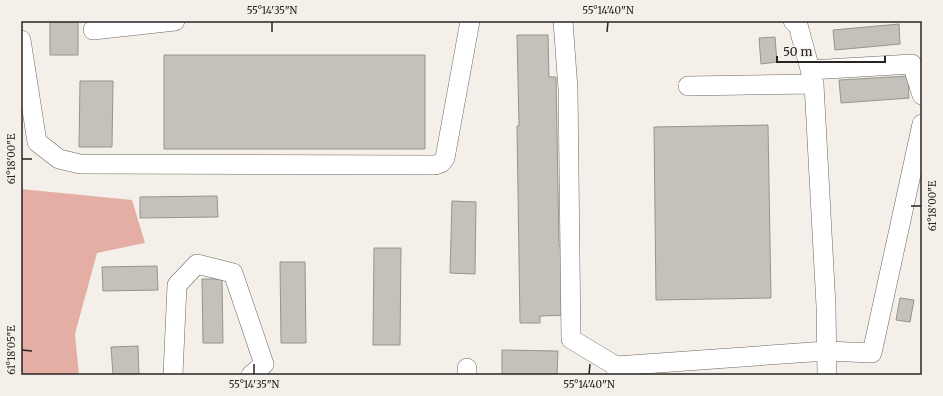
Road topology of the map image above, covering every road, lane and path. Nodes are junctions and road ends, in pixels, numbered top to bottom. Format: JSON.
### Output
{"nodes":[{"id":1,"x":175,"y":21,"type":"edge"},
{"id":2,"x":470,"y":21,"type":"edge"},
{"id":3,"x":563,"y":21,"type":"edge"},
{"id":4,"x":793,"y":21,"type":"edge"},
{"id":5,"x":93,"y":30,"type":"dead end"},
{"id":6,"x":21,"y":40,"type":"edge"},
{"id":7,"x":812,"y":77,"type":"junction"},
{"id":8,"x":688,"y":86,"type":"dead end"},
{"id":9,"x":922,"y":94,"type":"edge"},
{"id":10,"x":922,"y":124,"type":"edge"},
{"id":11,"x":826,"y":351,"type":"junction"},
{"id":12,"x":616,"y":370,"type":"edge"},
{"id":13,"x":173,"y":375,"type":"edge"},
{"id":14,"x":251,"y":375,"type":"edge"},
{"id":15,"x":827,"y":375,"type":"edge"}],
"edges":[{"from":1,"to":5,"type":"street"},
{"from":2,"to":6,"type":"street"},
{"from":3,"to":12,"type":"street"},
{"from":4,"to":7,"type":"street"},
{"from":7,"to":8,"type":"street"},
{"from":7,"to":9,"type":"street"},
{"from":7,"to":11,"type":"street"},
{"from":10,"to":11,"type":"street"},
{"from":11,"to":12,"type":"street"},
{"from":11,"to":15,"type":"street"},
{"from":13,"to":14,"type":"street"}]}
